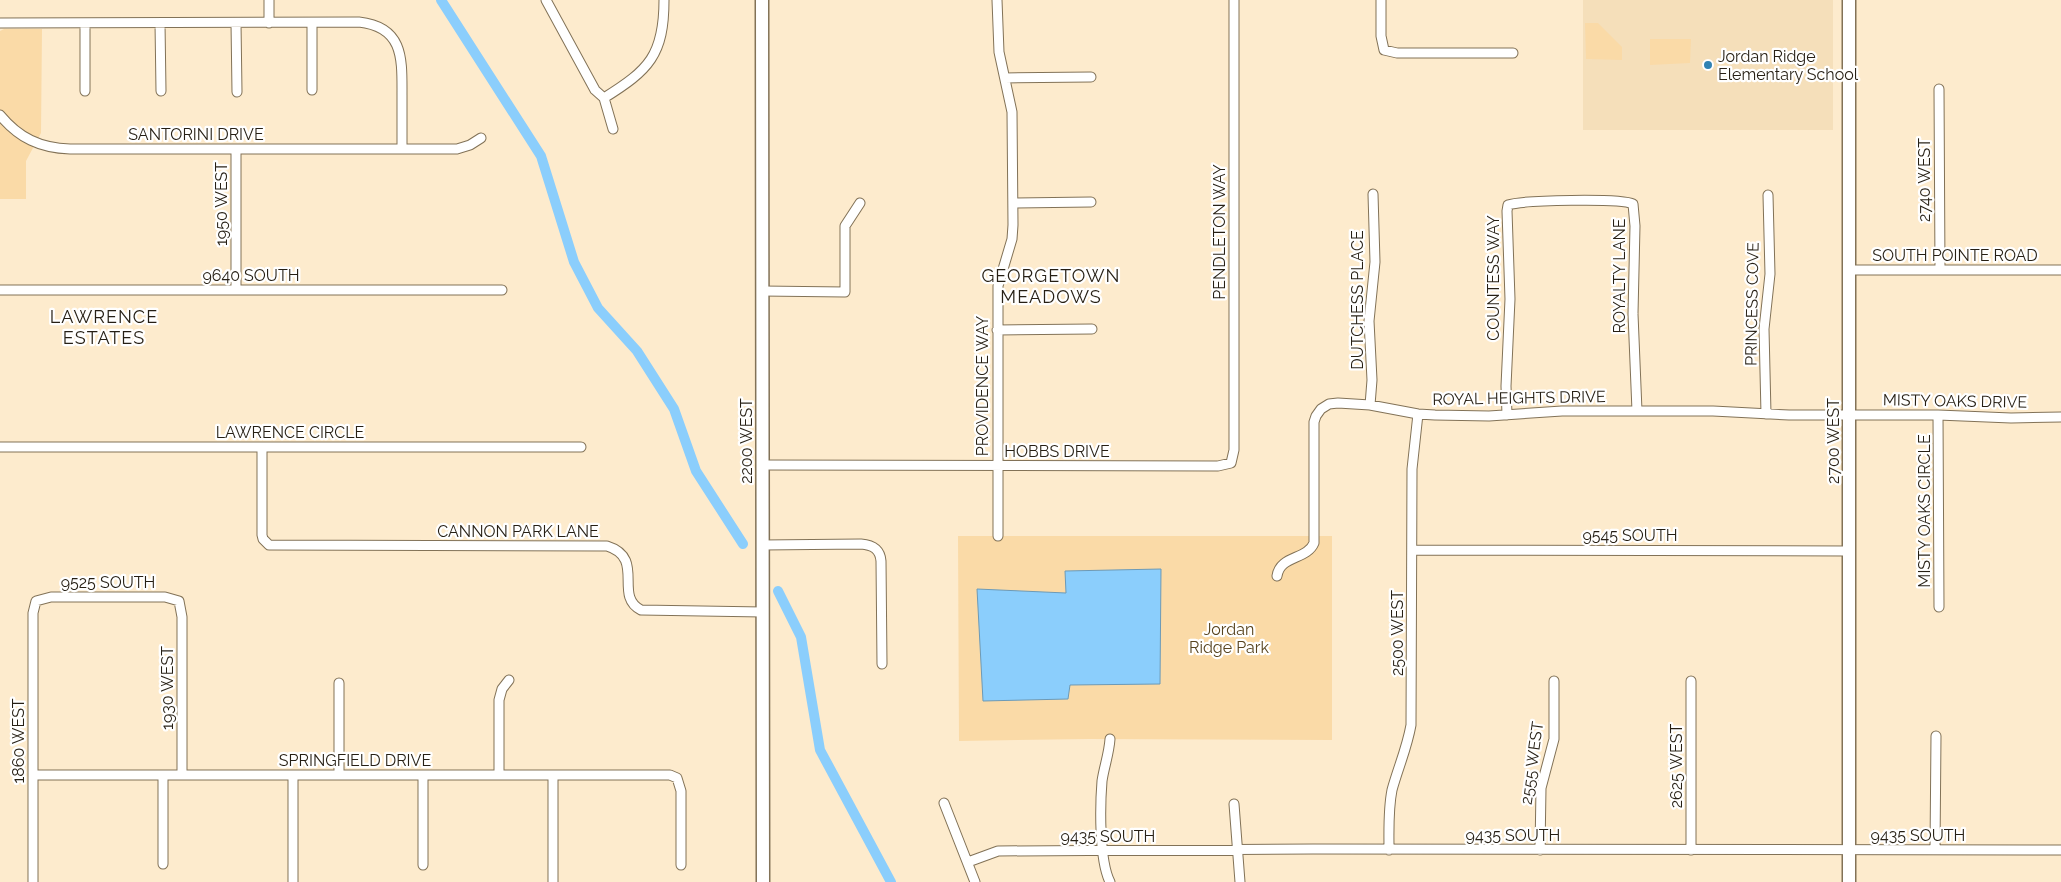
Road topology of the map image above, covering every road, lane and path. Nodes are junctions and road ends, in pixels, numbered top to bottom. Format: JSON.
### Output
{"nodes":[{"id":1,"x":269,"y":0,"type":"edge"},
{"id":2,"x":546,"y":0,"type":"edge"},
{"id":3,"x":664,"y":0,"type":"edge"},
{"id":4,"x":762,"y":0,"type":"edge"},
{"id":5,"x":997,"y":0,"type":"edge"},
{"id":6,"x":1234,"y":0,"type":"edge"},
{"id":7,"x":1381,"y":0,"type":"edge"},
{"id":8,"x":1849,"y":0,"type":"edge"},
{"id":9,"x":0,"y":23,"type":"edge"},
{"id":10,"x":85,"y":23,"type":"junction"},
{"id":11,"x":160,"y":23,"type":"junction"},
{"id":12,"x":236,"y":23,"type":"junction"},
{"id":13,"x":269,"y":23,"type":"junction"},
{"id":14,"x":312,"y":23,"type":"junction"},
{"id":15,"x":1512,"y":53,"type":"dead end"},
{"id":16,"x":1005,"y":78,"type":"junction"},
{"id":17,"x":1092,"y":78,"type":"dead end"},
{"id":18,"x":1939,"y":89,"type":"dead end"},
{"id":19,"x":312,"y":90,"type":"dead end"},
{"id":20,"x":85,"y":91,"type":"dead end"},
{"id":21,"x":161,"y":91,"type":"dead end"},
{"id":22,"x":237,"y":92,"type":"dead end"},
{"id":23,"x":604,"y":98,"type":"junction"},
{"id":24,"x":0,"y":116,"type":"edge"},
{"id":25,"x":613,"y":129,"type":"dead end"},
{"id":26,"x":481,"y":138,"type":"dead end"},
{"id":27,"x":236,"y":149,"type":"junction"},
{"id":28,"x":402,"y":149,"type":"junction"},
{"id":29,"x":1372,"y":194,"type":"dead end"},
{"id":30,"x":1768,"y":195,"type":"dead end"},
{"id":31,"x":1091,"y":202,"type":"dead end"},
{"id":32,"x":1571,"y":202,"type":"joint"},
{"id":33,"x":860,"y":203,"type":"dead end"},
{"id":34,"x":1013,"y":203,"type":"junction"},
{"id":35,"x":1849,"y":270,"type":"junction"},
{"id":36,"x":1940,"y":270,"type":"junction"},
{"id":37,"x":2061,"y":270,"type":"edge"},
{"id":38,"x":0,"y":290,"type":"edge"},
{"id":39,"x":236,"y":290,"type":"junction"},
{"id":40,"x":502,"y":290,"type":"dead end"},
{"id":41,"x":762,"y":291,"type":"junction"},
{"id":42,"x":1092,"y":329,"type":"dead end"},
{"id":43,"x":997,"y":330,"type":"junction"},
{"id":44,"x":1370,"y":405,"type":"junction"},
{"id":45,"x":1637,"y":410,"type":"junction"},
{"id":46,"x":1418,"y":414,"type":"junction"},
{"id":47,"x":1766,"y":414,"type":"junction"},
{"id":48,"x":1507,"y":415,"type":"junction"},
{"id":49,"x":1849,"y":415,"type":"junction"},
{"id":50,"x":1938,"y":415,"type":"junction"},
{"id":51,"x":2061,"y":417,"type":"edge"},
{"id":52,"x":0,"y":447,"type":"edge"},
{"id":53,"x":262,"y":447,"type":"junction"},
{"id":54,"x":581,"y":447,"type":"dead end"},
{"id":55,"x":1231,"y":463,"type":"joint"},
{"id":56,"x":762,"y":465,"type":"junction"},
{"id":57,"x":998,"y":466,"type":"junction"},
{"id":58,"x":998,"y":536,"type":"dead end"},
{"id":59,"x":763,"y":545,"type":"junction"},
{"id":60,"x":1412,"y":550,"type":"junction"},
{"id":61,"x":1849,"y":551,"type":"junction"},
{"id":62,"x":1277,"y":576,"type":"dead end"},
{"id":63,"x":36,"y":601,"type":"joint"},
{"id":64,"x":179,"y":601,"type":"joint"},
{"id":65,"x":1939,"y":607,"type":"dead end"},
{"id":66,"x":763,"y":612,"type":"junction"},
{"id":67,"x":882,"y":664,"type":"dead end"},
{"id":68,"x":509,"y":680,"type":"dead end"},
{"id":69,"x":1554,"y":681,"type":"dead end"},
{"id":70,"x":1691,"y":681,"type":"dead end"},
{"id":71,"x":338,"y":683,"type":"dead end"},
{"id":72,"x":1936,"y":736,"type":"dead end"},
{"id":73,"x":1110,"y":739,"type":"dead end"},
{"id":74,"x":33,"y":775,"type":"junction"},
{"id":75,"x":163,"y":775,"type":"junction"},
{"id":76,"x":182,"y":775,"type":"junction"},
{"id":77,"x":293,"y":775,"type":"junction"},
{"id":78,"x":339,"y":775,"type":"junction"},
{"id":79,"x":423,"y":775,"type":"junction"},
{"id":80,"x":499,"y":775,"type":"junction"},
{"id":81,"x":553,"y":775,"type":"junction"},
{"id":82,"x":944,"y":803,"type":"dead end"},
{"id":83,"x":1234,"y":804,"type":"dead end"},
{"id":84,"x":1389,"y":850,"type":"junction"},
{"id":85,"x":1540,"y":850,"type":"junction"},
{"id":86,"x":1691,"y":850,"type":"junction"},
{"id":87,"x":1849,"y":850,"type":"junction"},
{"id":88,"x":1936,"y":850,"type":"junction"},
{"id":89,"x":2061,"y":850,"type":"edge"},
{"id":90,"x":1103,"y":851,"type":"junction"},
{"id":91,"x":1238,"y":851,"type":"junction"},
{"id":92,"x":968,"y":862,"type":"junction"},
{"id":93,"x":163,"y":864,"type":"dead end"},
{"id":94,"x":422,"y":865,"type":"dead end"},
{"id":95,"x":681,"y":865,"type":"dead end"},
{"id":96,"x":33,"y":882,"type":"edge"},
{"id":97,"x":293,"y":882,"type":"edge"},
{"id":98,"x":553,"y":882,"type":"edge"},
{"id":99,"x":763,"y":882,"type":"edge"},
{"id":100,"x":975,"y":882,"type":"edge"},
{"id":101,"x":1110,"y":882,"type":"edge"},
{"id":102,"x":1240,"y":882,"type":"edge"},
{"id":103,"x":1849,"y":882,"type":"edge"}],
"edges":[{"from":1,"to":13,"type":"street"},
{"from":2,"to":23,"type":"street"},
{"from":3,"to":23,"type":"street"},
{"from":4,"to":41,"type":"street","name":"2200 WEST"},
{"from":5,"to":16,"type":"street","name":"PROVIDENCE WAY"},
{"from":6,"to":55,"type":"street","name":"PENDLETON WAY"},
{"from":7,"to":15,"type":"street"},
{"from":8,"to":35,"type":"street","name":"2700 WEST"},
{"from":9,"to":10,"type":"street"},
{"from":10,"to":11,"type":"street"},
{"from":10,"to":20,"type":"street"},
{"from":11,"to":12,"type":"street"},
{"from":11,"to":21,"type":"street"},
{"from":12,"to":13,"type":"street"},
{"from":12,"to":22,"type":"street"},
{"from":13,"to":14,"type":"street"},
{"from":14,"to":19,"type":"street"},
{"from":14,"to":28,"type":"street"},
{"from":16,"to":17,"type":"street"},
{"from":16,"to":34,"type":"street","name":"PROVIDENCE WAY"},
{"from":18,"to":36,"type":"street","name":"2740 WEST"},
{"from":23,"to":25,"type":"street"},
{"from":24,"to":27,"type":"street","name":"SANTORINI DRIVE"},
{"from":26,"to":28,"type":"street","name":"SANTORINI DRIVE"},
{"from":27,"to":28,"type":"street","name":"SANTORINI DRIVE"},
{"from":27,"to":39,"type":"street","name":"1950 WEST"},
{"from":29,"to":44,"type":"street","name":"DUTCHESS PLACE"},
{"from":30,"to":47,"type":"street","name":"PRINCESS COVE"},
{"from":31,"to":34,"type":"street"},
{"from":32,"to":45,"type":"street","name":"ROYALTY LANE"},
{"from":32,"to":48,"type":"street","name":"COUNTESS WAY"},
{"from":33,"to":41,"type":"street"},
{"from":34,"to":43,"type":"street","name":"PROVIDENCE WAY"},
{"from":35,"to":36,"type":"street","name":"SOUTH POINTE ROAD"},
{"from":35,"to":49,"type":"street","name":"2700 WEST"},
{"from":36,"to":37,"type":"street","name":"SOUTH POINTE ROAD"},
{"from":38,"to":39,"type":"street","name":"9640 SOUTH"},
{"from":39,"to":40,"type":"street","name":"9640 SOUTH"},
{"from":41,"to":56,"type":"street","name":"2200 WEST"},
{"from":42,"to":43,"type":"street"},
{"from":43,"to":57,"type":"street","name":"PROVIDENCE WAY"},
{"from":44,"to":46,"type":"street","name":"ROYAL HEIGHTS DRIVE"},
{"from":44,"to":62,"type":"street","name":"ROYAL HEIGHTS DRIVE"},
{"from":45,"to":47,"type":"street","name":"ROYAL HEIGHTS DRIVE"},
{"from":45,"to":48,"type":"street","name":"ROYAL HEIGHTS DRIVE"},
{"from":46,"to":48,"type":"street","name":"ROYAL HEIGHTS DRIVE"},
{"from":46,"to":60,"type":"street","name":"2500 WEST"},
{"from":47,"to":49,"type":"street","name":"ROYAL HEIGHTS DRIVE"},
{"from":49,"to":50,"type":"street","name":"MISTY OAKS DRIVE"},
{"from":49,"to":61,"type":"street","name":"2700 WEST"},
{"from":50,"to":51,"type":"street","name":"MISTY OAKS DRIVE"},
{"from":50,"to":65,"type":"street","name":"MISTY OAKS CIRCLE"},
{"from":52,"to":53,"type":"street","name":"LAWRENCE CIRCLE"},
{"from":53,"to":54,"type":"street","name":"LAWRENCE CIRCLE"},
{"from":53,"to":66,"type":"street","name":"CANNON PARK LANE"},
{"from":55,"to":57,"type":"street","name":"HOBBS DRIVE"},
{"from":56,"to":57,"type":"street","name":"HOBBS DRIVE"},
{"from":56,"to":59,"type":"street","name":"2200 WEST"},
{"from":57,"to":58,"type":"street","name":"PROVIDENCE WAY"},
{"from":59,"to":66,"type":"street","name":"2200 WEST"},
{"from":59,"to":67,"type":"street"},
{"from":60,"to":61,"type":"street","name":"9545 SOUTH"},
{"from":60,"to":84,"type":"street","name":"2500 WEST"},
{"from":61,"to":87,"type":"street","name":"2700 WEST"},
{"from":63,"to":64,"type":"street","name":"9525 SOUTH"},
{"from":63,"to":74,"type":"street","name":"1860 WEST"},
{"from":64,"to":76,"type":"street","name":"1930 WEST"},
{"from":66,"to":99,"type":"street","name":"2200 WEST"},
{"from":68,"to":80,"type":"street"},
{"from":69,"to":85,"type":"street","name":"2555 WEST"},
{"from":70,"to":86,"type":"street","name":"2625 WEST"},
{"from":71,"to":78,"type":"street"},
{"from":72,"to":88,"type":"street"},
{"from":73,"to":90,"type":"street"},
{"from":74,"to":75,"type":"street","name":"SPRINGFIELD DRIVE"},
{"from":74,"to":96,"type":"street","name":"1860 WEST"},
{"from":75,"to":76,"type":"street","name":"SPRINGFIELD DRIVE"},
{"from":75,"to":93,"type":"street"},
{"from":76,"to":77,"type":"street","name":"SPRINGFIELD DRIVE"},
{"from":77,"to":78,"type":"street","name":"SPRINGFIELD DRIVE"},
{"from":77,"to":97,"type":"street"},
{"from":78,"to":79,"type":"street","name":"SPRINGFIELD DRIVE"},
{"from":79,"to":80,"type":"street","name":"SPRINGFIELD DRIVE"},
{"from":79,"to":94,"type":"street"},
{"from":80,"to":81,"type":"street","name":"SPRINGFIELD DRIVE"},
{"from":81,"to":95,"type":"street","name":"SPRINGFIELD DRIVE"},
{"from":81,"to":98,"type":"street"},
{"from":82,"to":92,"type":"street"},
{"from":83,"to":91,"type":"street"},
{"from":84,"to":85,"type":"street","name":"9435 SOUTH"},
{"from":84,"to":91,"type":"street","name":"9435 SOUTH"},
{"from":85,"to":86,"type":"street","name":"9435 SOUTH"},
{"from":86,"to":87,"type":"street","name":"9435 SOUTH"},
{"from":87,"to":88,"type":"street","name":"9435 SOUTH"},
{"from":87,"to":103,"type":"street","name":"2700 WEST"},
{"from":88,"to":89,"type":"street","name":"9435 SOUTH"},
{"from":90,"to":91,"type":"street","name":"9435 SOUTH"},
{"from":90,"to":92,"type":"street","name":"9435 SOUTH"},
{"from":90,"to":101,"type":"street"},
{"from":91,"to":102,"type":"street"},
{"from":92,"to":100,"type":"street"}]}
